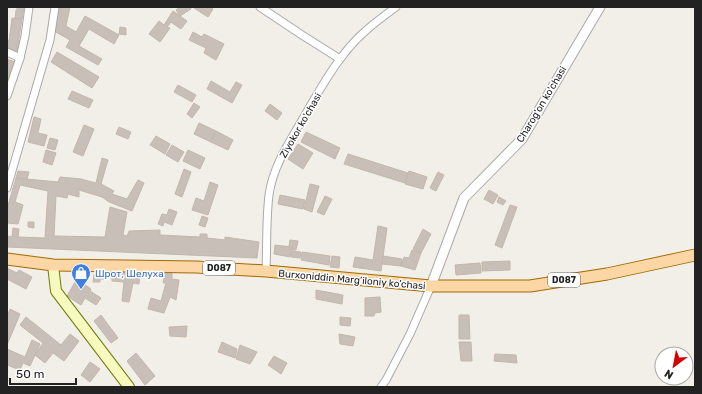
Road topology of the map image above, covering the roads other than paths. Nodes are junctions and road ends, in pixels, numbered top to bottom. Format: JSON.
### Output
{"nodes":[{"id":1,"x":29,"y":7,"type":"edge"},
{"id":2,"x":55,"y":7,"type":"edge"},
{"id":3,"x":260,"y":7,"type":"edge"},
{"id":4,"x":396,"y":7,"type":"edge"},
{"id":5,"x":600,"y":7,"type":"edge"},
{"id":6,"x":7,"y":52,"type":"edge"},
{"id":7,"x":20,"y":58,"type":"junction"},
{"id":8,"x":340,"y":59,"type":"junction"},
{"id":9,"x":7,"y":96,"type":"edge"},
{"id":10,"x":7,"y":188,"type":"edge"},
{"id":11,"x":695,"y":255,"type":"edge"},
{"id":12,"x":7,"y":259,"type":"edge"},
{"id":13,"x":53,"y":265,"type":"junction"},
{"id":14,"x":266,"y":271,"type":"junction"},
{"id":15,"x":431,"y":286,"type":"junction"},
{"id":16,"x":129,"y":387,"type":"edge"},
{"id":17,"x":381,"y":387,"type":"edge"}],
"edges":[{"from":1,"to":7,"type":"street"},
{"from":2,"to":10,"type":"street"},
{"from":3,"to":8,"type":"street"},
{"from":4,"to":8,"type":"street","name":"Ziyokor ko'chasi"},
{"from":5,"to":15,"type":"street","name":"Charog'on ko'chasi"},
{"from":6,"to":7,"type":"street"},
{"from":7,"to":9,"type":"street"},
{"from":8,"to":14,"type":"street","name":"Ziyokor ko'chasi"},
{"from":11,"to":15,"type":"main road","name":"Burxoniddin Marg’iloniy ko’chasi","number":"D087"},
{"from":12,"to":13,"type":"main road","name":"Burxoniddin Marg’iloniy ko’chasi","number":"D087"},
{"from":13,"to":14,"type":"main road","name":"Burxoniddin Marg’iloniy ko’chasi","number":"D087"},
{"from":13,"to":16,"type":"main road"},
{"from":14,"to":15,"type":"main road","name":"Burxoniddin Marg’iloniy ko’chasi","number":"D087"},
{"from":15,"to":17,"type":"street","name":"Charog'on ko'chasi"}]}
